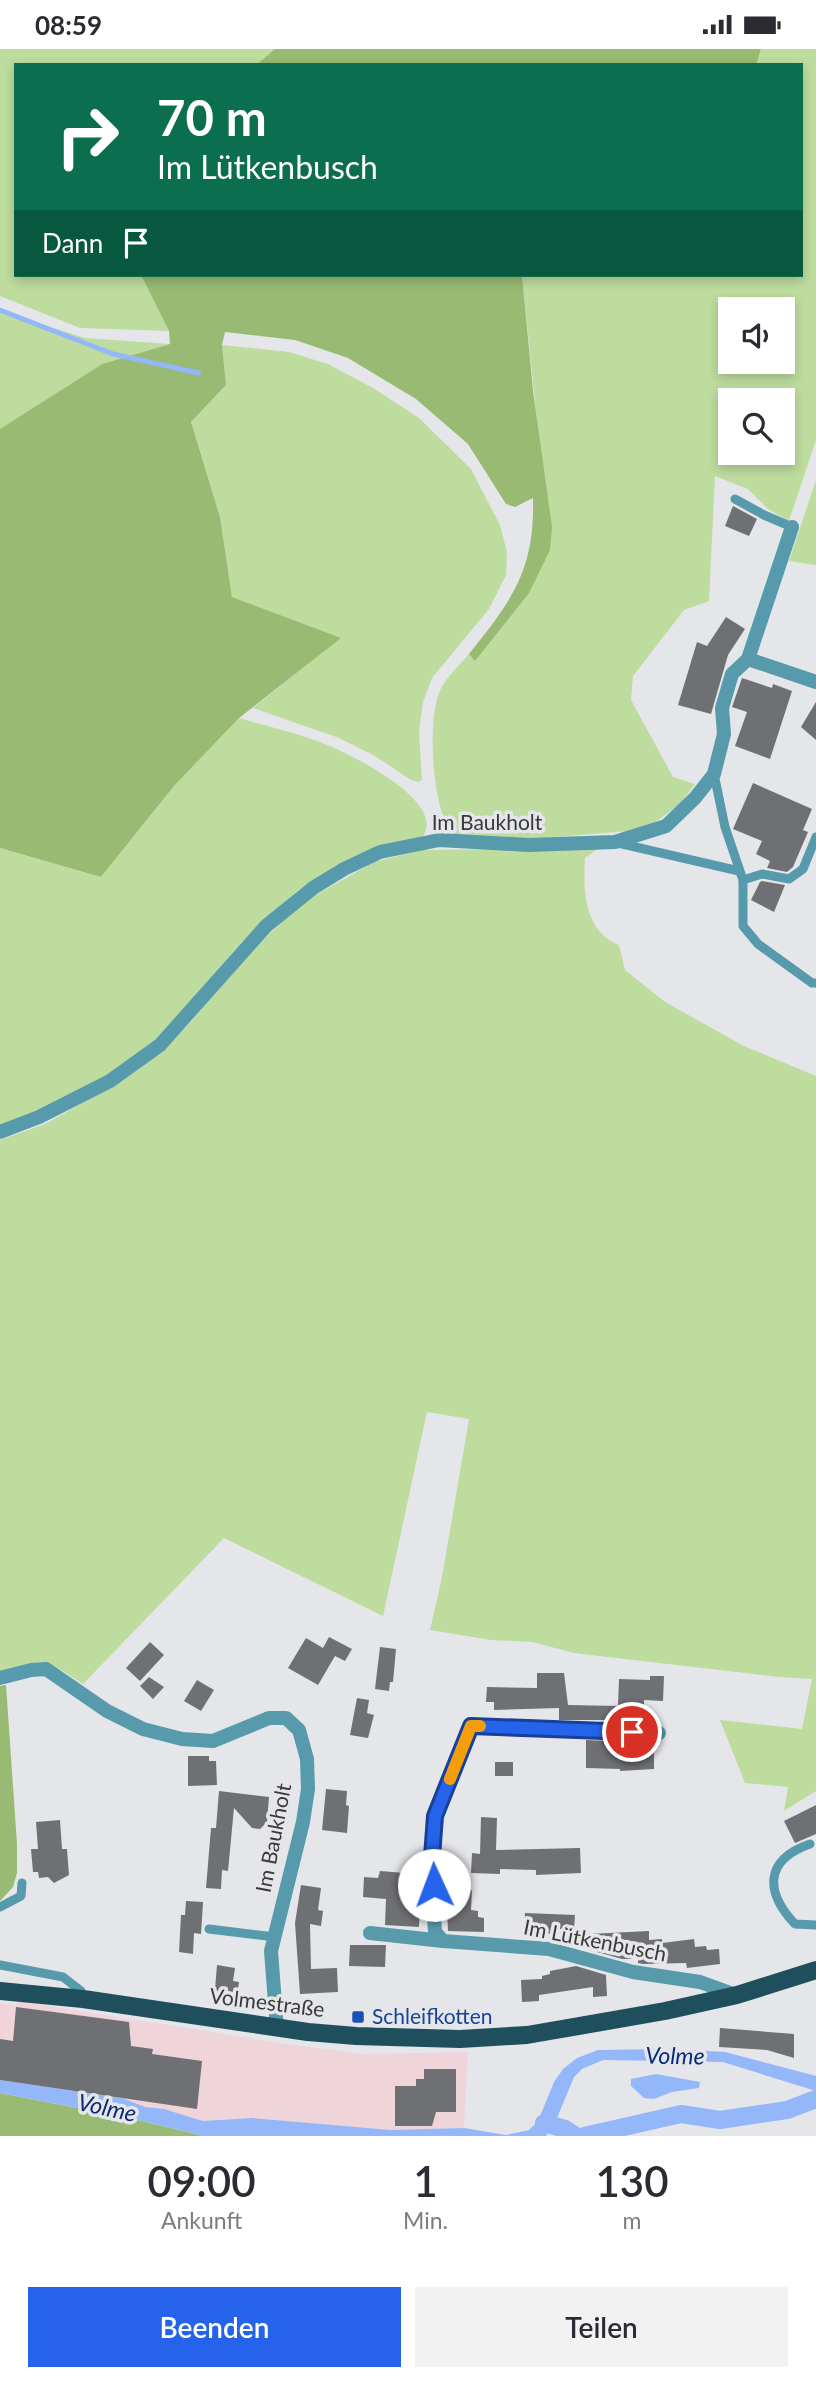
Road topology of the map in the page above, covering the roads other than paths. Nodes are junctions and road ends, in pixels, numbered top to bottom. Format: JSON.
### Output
{"nodes":[{"id":1,"x":735,"y":499,"type":"dead end"},
{"id":2,"x":792,"y":527,"type":"joint"},
{"id":3,"x":748,"y":659,"type":"junction"},
{"id":4,"x":816,"y":682,"type":"edge"},
{"id":5,"x":714,"y":774,"type":"junction"},
{"id":6,"x":816,"y":837,"type":"edge"},
{"id":7,"x":615,"y":842,"type":"junction"},
{"id":8,"x":741,"y":875,"type":"junction"},
{"id":9,"x":816,"y":983,"type":"edge"},
{"id":10,"x":0,"y":1132,"type":"edge"},
{"id":11,"x":0,"y":1678,"type":"edge"},
{"id":12,"x":659,"y":1734,"type":"dead end"},
{"id":13,"x":810,"y":1844,"type":"dead end"},
{"id":14,"x":22,"y":1883,"type":"dead end"},
{"id":15,"x":0,"y":1907,"type":"edge"},
{"id":16,"x":816,"y":1925,"type":"edge"},
{"id":17,"x":209,"y":1929,"type":"dead end"},
{"id":18,"x":370,"y":1933,"type":"dead end"},
{"id":19,"x":275,"y":1937,"type":"junction"},
{"id":20,"x":443,"y":1941,"type":"junction"},
{"id":21,"x":0,"y":1965,"type":"edge"},
{"id":22,"x":816,"y":1970,"type":"edge"},
{"id":23,"x":0,"y":1991,"type":"edge"},
{"id":24,"x":737,"y":1995,"type":"junction"},
{"id":25,"x":83,"y":1999,"type":"junction"},
{"id":26,"x":277,"y":2029,"type":"junction"}],
"edges":[{"from":1,"to":2,"type":"lane"},
{"from":2,"to":3,"type":"street","name":"Im Baukholt"},
{"from":3,"to":4,"type":"street"},
{"from":3,"to":5,"type":"street","name":"Im Baukholt"},
{"from":5,"to":7,"type":"street","name":"Im Baukholt"},
{"from":5,"to":8,"type":"lane"},
{"from":6,"to":8,"type":"lane"},
{"from":7,"to":8,"type":"lane"},
{"from":7,"to":10,"type":"street","name":"Im Baukholt"},
{"from":8,"to":9,"type":"lane"},
{"from":11,"to":19,"type":"street","name":"Im Baukholt"},
{"from":12,"to":20,"type":"street"},
{"from":13,"to":16,"type":"lane"},
{"from":14,"to":15,"type":"lane"},
{"from":17,"to":19,"type":"lane"},
{"from":18,"to":20,"type":"street","name":"Im Lütkenbusch"},
{"from":19,"to":26,"type":"street","name":"Im Baukholt"},
{"from":20,"to":24,"type":"street","name":"Im Lütkenbusch"},
{"from":21,"to":25,"type":"lane"},
{"from":22,"to":24,"type":"main road","name":"Volmestraße"},
{"from":23,"to":25,"type":"main road","name":"Volmestraße"},
{"from":24,"to":26,"type":"main road","name":"Volmestraße"},
{"from":25,"to":26,"type":"main road","name":"Volmestraße"}]}
